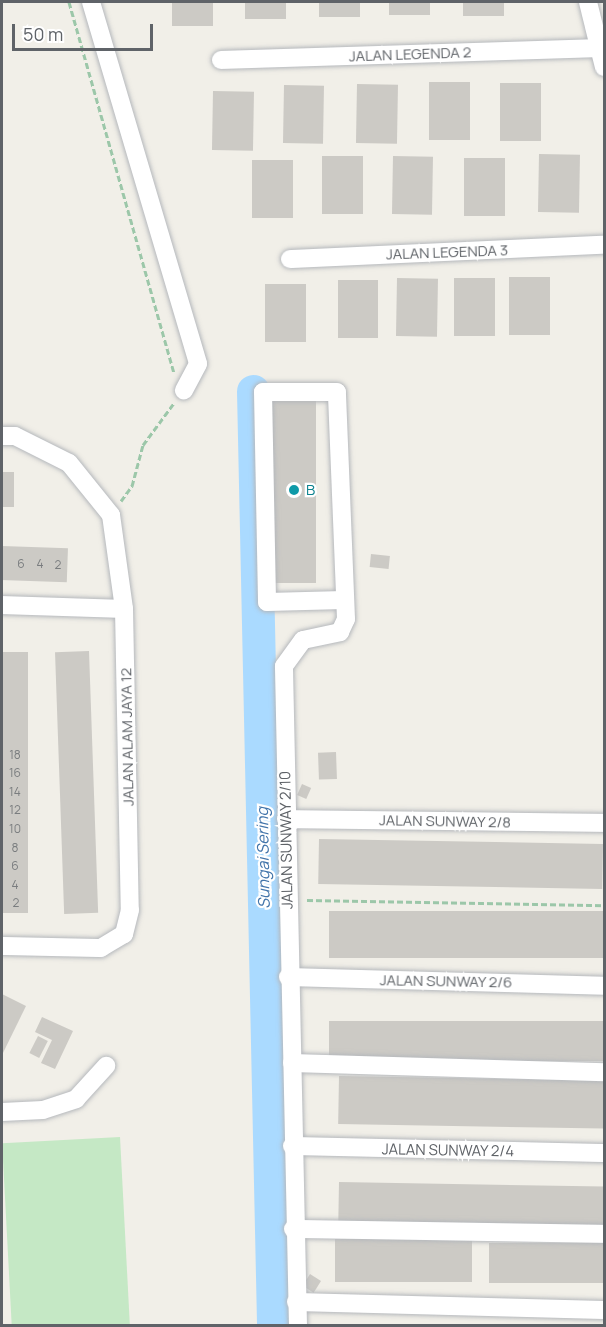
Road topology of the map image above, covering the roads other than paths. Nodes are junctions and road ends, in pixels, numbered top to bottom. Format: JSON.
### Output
{"nodes":[{"id":1,"x":91,"y":2,"type":"edge"},
{"id":2,"x":588,"y":2,"type":"edge"},
{"id":3,"x":600,"y":48,"type":"junction"},
{"id":4,"x":221,"y":60,"type":"dead end"},
{"id":5,"x":604,"y":67,"type":"edge"},
{"id":6,"x":604,"y":246,"type":"edge"},
{"id":7,"x":290,"y":259,"type":"dead end"},
{"id":8,"x":184,"y":390,"type":"road end"},
{"id":9,"x":2,"y":436,"type":"edge"},
{"id":10,"x":344,"y":600,"type":"junction"},
{"id":11,"x":2,"y":605,"type":"edge"},
{"id":12,"x":124,"y":609,"type":"junction"},
{"id":13,"x":286,"y":819,"type":"junction"},
{"id":14,"x":604,"y":823,"type":"edge"},
{"id":15,"x":2,"y":946,"type":"edge"},
{"id":16,"x":288,"y":977,"type":"junction"},
{"id":17,"x":604,"y":986,"type":"edge"},
{"id":18,"x":292,"y":1063,"type":"junction"},
{"id":19,"x":106,"y":1066,"type":"dead end"},
{"id":20,"x":604,"y":1072,"type":"edge"},
{"id":21,"x":2,"y":1112,"type":"edge"},
{"id":22,"x":292,"y":1146,"type":"junction"},
{"id":23,"x":604,"y":1153,"type":"edge"},
{"id":24,"x":293,"y":1229,"type":"junction"},
{"id":25,"x":604,"y":1234,"type":"edge"},
{"id":26,"x":296,"y":1302,"type":"junction"},
{"id":27,"x":604,"y":1310,"type":"edge"},
{"id":28,"x":298,"y":1326,"type":"edge"}],
"edges":[{"from":1,"to":8,"type":"street"},
{"from":2,"to":3,"type":"street"},
{"from":3,"to":4,"type":"street","name":"JALAN LEGENDA 2"},
{"from":3,"to":5,"type":"street"},
{"from":6,"to":7,"type":"street","name":"JALAN LEGENDA 3"},
{"from":9,"to":12,"type":"street","name":"JALAN ALAM JAYA 12"},
{"from":10,"to":10,"type":"street","name":"JALAN SUNWAY 2/10"},
{"from":10,"to":13,"type":"street","name":"JALAN SUNWAY 2/10"},
{"from":11,"to":12,"type":"street"},
{"from":12,"to":15,"type":"street","name":"JALAN ALAM JAYA 12"},
{"from":13,"to":14,"type":"street","name":"JALAN SUNWAY 2/8"},
{"from":13,"to":16,"type":"street","name":"JALAN SUNWAY 2/10"},
{"from":16,"to":17,"type":"street","name":"JALAN SUNWAY 2/6"},
{"from":16,"to":18,"type":"street","name":"JALAN SUNWAY 2/10"},
{"from":18,"to":20,"type":"street"},
{"from":18,"to":22,"type":"street","name":"JALAN SUNWAY 2/10"},
{"from":19,"to":21,"type":"street"},
{"from":22,"to":23,"type":"street","name":"JALAN SUNWAY 2/4"},
{"from":22,"to":24,"type":"street","name":"JALAN SUNWAY 2/10"},
{"from":24,"to":25,"type":"street"},
{"from":24,"to":26,"type":"street","name":"JALAN SUNWAY 2/10"},
{"from":26,"to":27,"type":"street"},
{"from":26,"to":28,"type":"street","name":"JALAN SUNWAY 2/10"}]}
